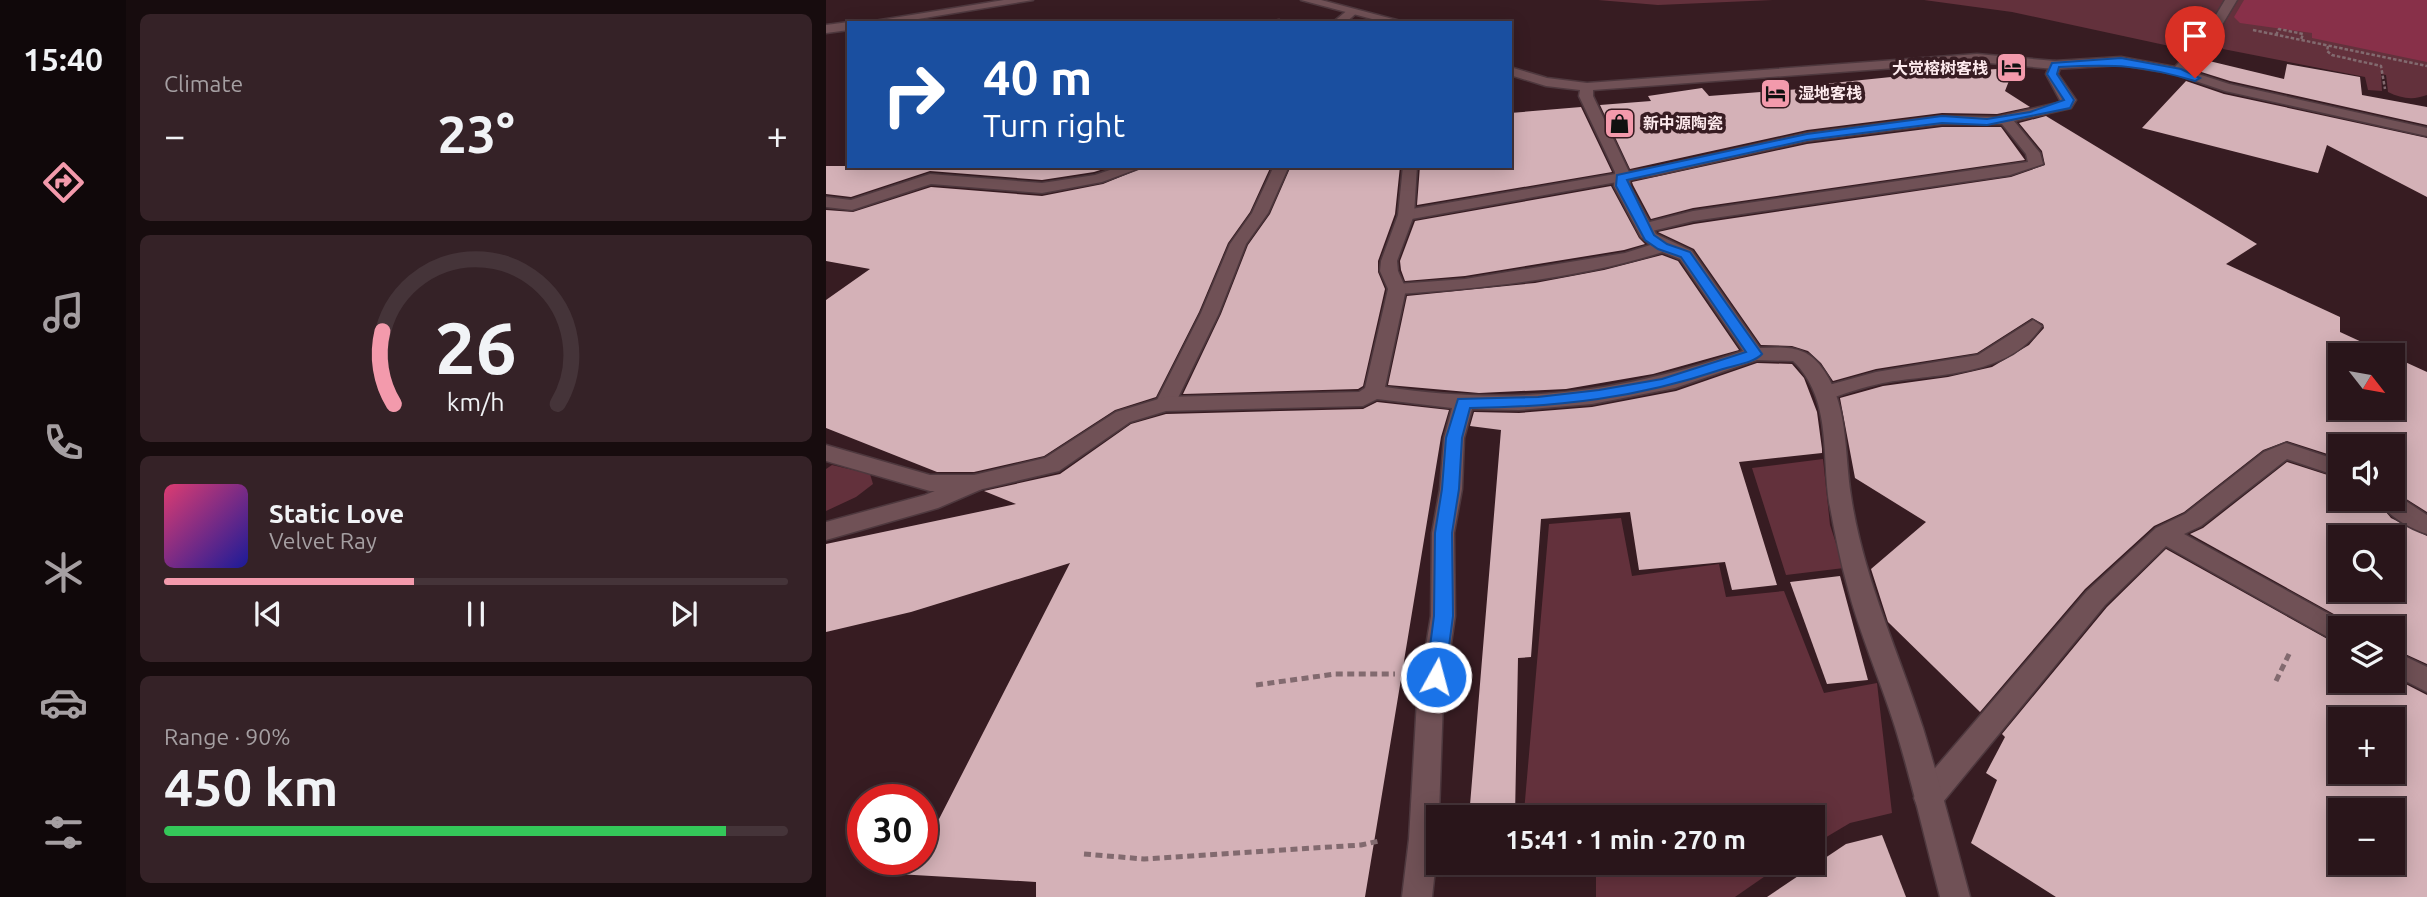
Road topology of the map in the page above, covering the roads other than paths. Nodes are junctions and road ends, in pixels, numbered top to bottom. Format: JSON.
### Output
{"nodes":[{"id":1,"x":1027,"y":0,"type":"edge"},
{"id":2,"x":1307,"y":0,"type":"edge"},
{"id":3,"x":2231,"y":0,"type":"edge"},
{"id":4,"x":1353,"y":11,"type":"junction"},
{"id":5,"x":882,"y":21,"type":"edge"},
{"id":6,"x":1340,"y":21,"type":"edge"},
{"id":7,"x":1394,"y":21,"type":"edge"},
{"id":8,"x":847,"y":26,"type":"edge"},
{"id":9,"x":826,"y":29,"type":"edge"},
{"id":10,"x":2055,"y":65,"type":"junction"},
{"id":11,"x":2178,"y":71,"type":"junction"},
{"id":12,"x":1512,"y":72,"type":"edge"},
{"id":13,"x":1587,"y":87,"type":"junction"},
{"id":14,"x":2007,"y":120,"type":"junction"},
{"id":15,"x":2427,"y":132,"type":"edge"},
{"id":16,"x":1132,"y":168,"type":"edge"},
{"id":17,"x":1281,"y":168,"type":"edge"},
{"id":18,"x":1410,"y":168,"type":"edge"},
{"id":19,"x":1621,"y":178,"type":"junction"},
{"id":20,"x":826,"y":202,"type":"edge"},
{"id":21,"x":1406,"y":215,"type":"junction"},
{"id":22,"x":1643,"y":228,"type":"junction"},
{"id":23,"x":1662,"y":246,"type":"junction"},
{"id":24,"x":1397,"y":289,"type":"junction"},
{"id":25,"x":2033,"y":326,"type":"dead end"},
{"id":26,"x":1755,"y":354,"type":"junction"},
{"id":27,"x":1374,"y":392,"type":"junction"},
{"id":28,"x":1825,"y":393,"type":"junction"},
{"id":29,"x":1464,"y":403,"type":"junction"},
{"id":30,"x":1165,"y":404,"type":"junction"},
{"id":31,"x":826,"y":453,"type":"edge"},
{"id":32,"x":2328,"y":465,"type":"edge"},
{"id":33,"x":974,"y":483,"type":"junction"},
{"id":34,"x":2403,"y":511,"type":"edge"},
{"id":35,"x":2427,"y":525,"type":"edge"},
{"id":36,"x":826,"y":531,"type":"edge"},
{"id":37,"x":2164,"y":534,"type":"junction"},
{"id":38,"x":2328,"y":626,"type":"edge"},
{"id":39,"x":2405,"y":668,"type":"edge"},
{"id":40,"x":2427,"y":680,"type":"edge"},
{"id":41,"x":1928,"y":798,"type":"junction"},
{"id":42,"x":1417,"y":897,"type":"edge"},
{"id":43,"x":1955,"y":897,"type":"edge"}],
"edges":[{"from":1,"to":5,"type":"street"},
{"from":2,"to":4,"type":"street"},
{"from":3,"to":11,"type":"street"},
{"from":4,"to":6,"type":"street"},
{"from":4,"to":7,"type":"street"},
{"from":8,"to":9,"type":"street"},
{"from":10,"to":11,"type":"street"},
{"from":10,"to":13,"type":"street"},
{"from":10,"to":14,"type":"street"},
{"from":11,"to":15,"type":"street"},
{"from":12,"to":13,"type":"street"},
{"from":13,"to":19,"type":"street"},
{"from":14,"to":19,"type":"street"},
{"from":14,"to":22,"type":"street"},
{"from":16,"to":20,"type":"street"},
{"from":17,"to":30,"type":"street"},
{"from":18,"to":21,"type":"street"},
{"from":19,"to":21,"type":"street"},
{"from":19,"to":22,"type":"street"},
{"from":21,"to":24,"type":"street"},
{"from":22,"to":23,"type":"street"},
{"from":23,"to":24,"type":"street"},
{"from":23,"to":26,"type":"street"},
{"from":24,"to":27,"type":"street"},
{"from":25,"to":28,"type":"street"},
{"from":26,"to":28,"type":"street"},
{"from":26,"to":29,"type":"street"},
{"from":27,"to":29,"type":"street"},
{"from":27,"to":30,"type":"street"},
{"from":28,"to":41,"type":"street"},
{"from":29,"to":42,"type":"street"},
{"from":30,"to":33,"type":"street"},
{"from":31,"to":33,"type":"street"},
{"from":32,"to":37,"type":"street"},
{"from":33,"to":36,"type":"street"},
{"from":34,"to":35,"type":"street"},
{"from":37,"to":38,"type":"street"},
{"from":37,"to":41,"type":"street"},
{"from":39,"to":40,"type":"street"},
{"from":41,"to":43,"type":"street"}]}
